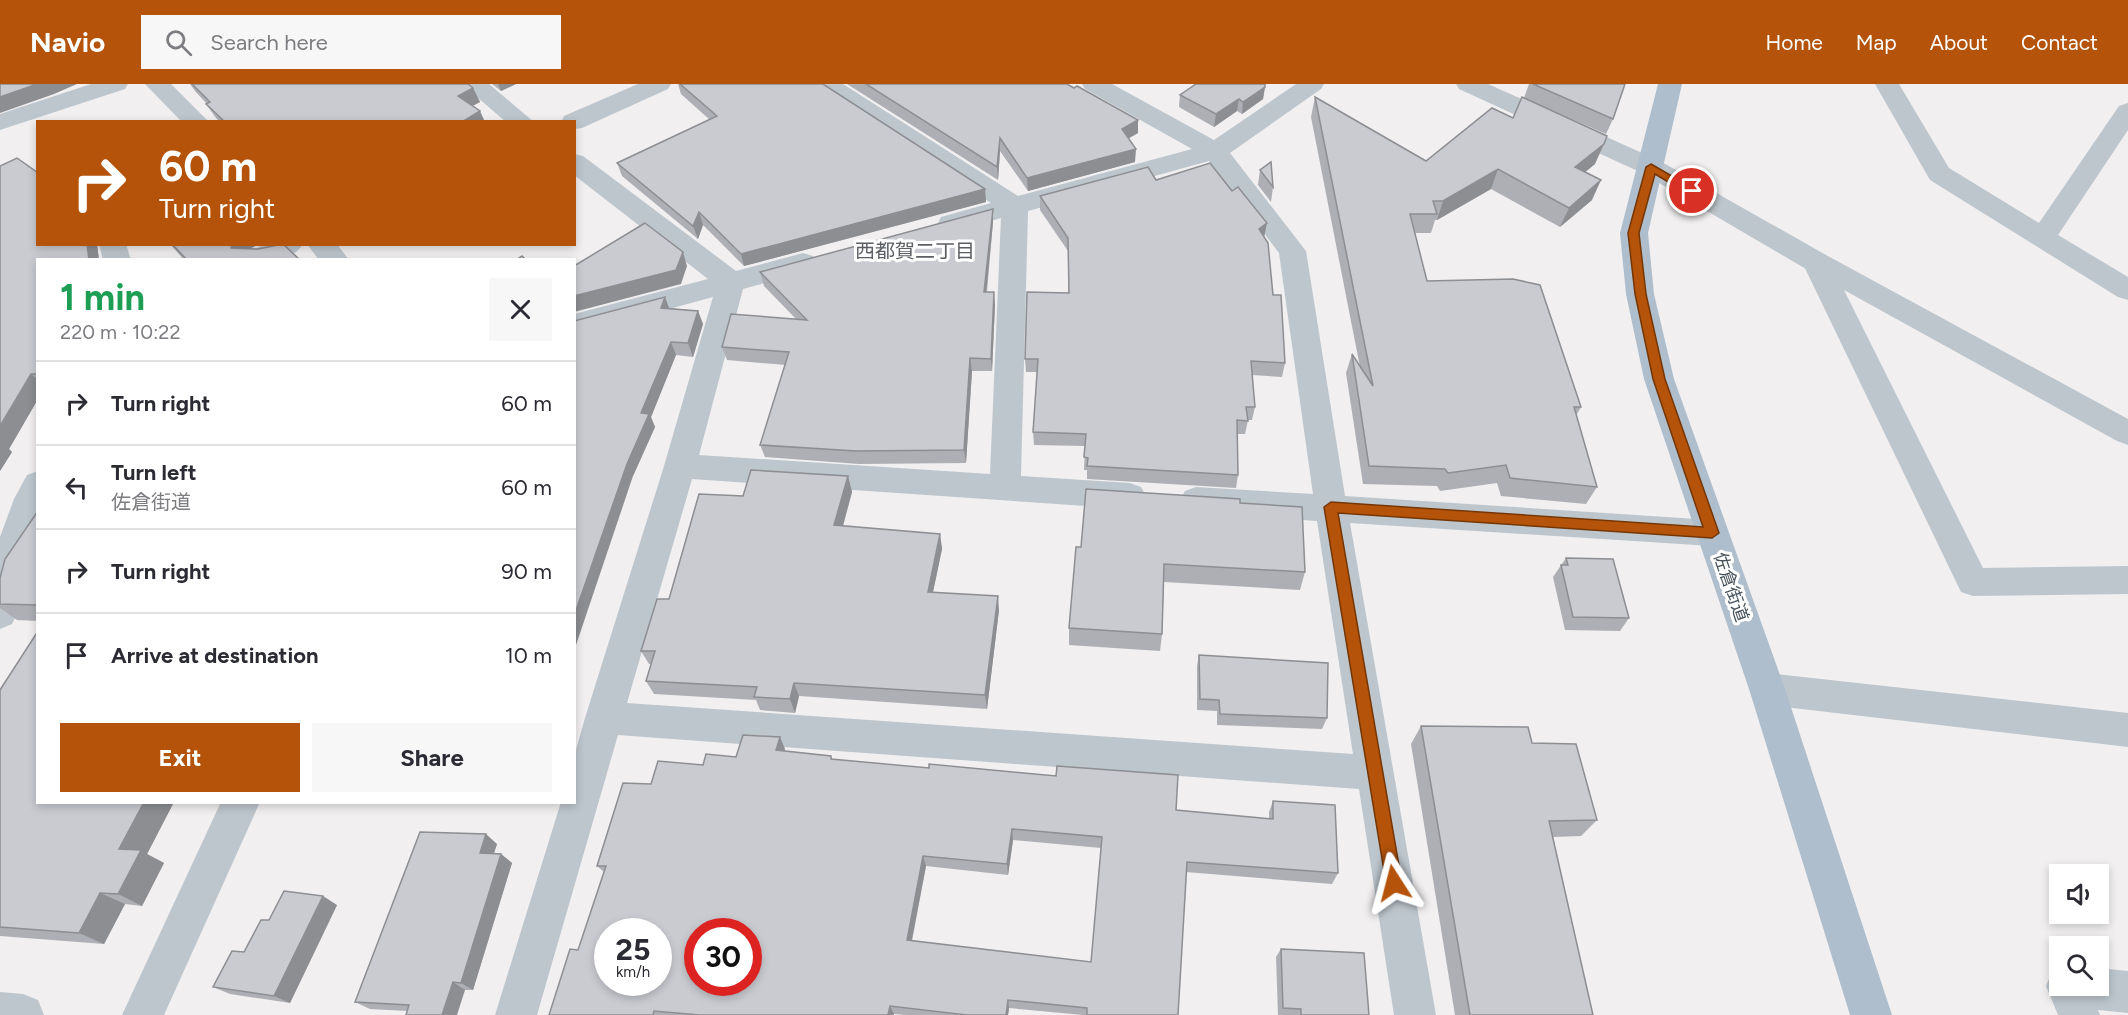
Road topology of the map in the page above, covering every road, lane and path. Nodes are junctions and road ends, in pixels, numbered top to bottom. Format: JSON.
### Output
{"nodes":[{"id":1,"x":116,"y":84,"type":"edge"},
{"id":2,"x":157,"y":84,"type":"edge"},
{"id":3,"x":474,"y":84,"type":"edge"},
{"id":4,"x":658,"y":84,"type":"edge"},
{"id":5,"x":826,"y":84,"type":"edge"},
{"id":6,"x":1094,"y":84,"type":"edge"},
{"id":7,"x":1312,"y":84,"type":"edge"},
{"id":8,"x":1468,"y":84,"type":"edge"},
{"id":9,"x":1670,"y":84,"type":"edge"},
{"id":10,"x":1887,"y":84,"type":"edge"},
{"id":11,"x":2128,"y":111,"type":"edge"},
{"id":12,"x":195,"y":120,"type":"edge"},
{"id":13,"x":519,"y":120,"type":"edge"},
{"id":14,"x":576,"y":121,"type":"edge"},
{"id":15,"x":0,"y":122,"type":"edge"},
{"id":16,"x":1215,"y":151,"type":"junction"},
{"id":17,"x":576,"y":164,"type":"edge"},
{"id":18,"x":1651,"y":167,"type":"junction"},
{"id":19,"x":1015,"y":206,"type":"junction"},
{"id":20,"x":924,"y":230,"type":"edge"},
{"id":21,"x":2043,"y":237,"type":"junction"},
{"id":22,"x":286,"y":246,"type":"edge"},
{"id":23,"x":322,"y":246,"type":"edge"},
{"id":24,"x":260,"y":258,"type":"edge"},
{"id":25,"x":334,"y":258,"type":"edge"},
{"id":26,"x":822,"y":258,"type":"edge"},
{"id":27,"x":1816,"y":262,"type":"junction"},
{"id":28,"x":731,"y":282,"type":"junction"},
{"id":29,"x":2128,"y":290,"type":"edge"},
{"id":30,"x":576,"y":324,"type":"edge"},
{"id":31,"x":2128,"y":433,"type":"edge"},
{"id":32,"x":680,"y":466,"type":"junction"},
{"id":33,"x":1005,"y":489,"type":"junction"},
{"id":34,"x":34,"y":496,"type":"edge"},
{"id":35,"x":1331,"y":507,"type":"junction"},
{"id":36,"x":1712,"y":533,"type":"junction"},
{"id":37,"x":2128,"y":580,"type":"edge"},
{"id":38,"x":0,"y":614,"type":"edge"},
{"id":39,"x":1767,"y":689,"type":"junction"},
{"id":40,"x":603,"y":718,"type":"junction"},
{"id":41,"x":2128,"y":730,"type":"edge"},
{"id":42,"x":1376,"y":774,"type":"junction"},
{"id":43,"x":240,"y":804,"type":"edge"},
{"id":44,"x":2128,"y":992,"type":"edge"},
{"id":45,"x":0,"y":1013,"type":"edge"},
{"id":46,"x":23,"y":1015,"type":"edge"},
{"id":47,"x":143,"y":1015,"type":"edge"},
{"id":48,"x":516,"y":1015,"type":"edge"},
{"id":49,"x":1415,"y":1015,"type":"edge"},
{"id":50,"x":1871,"y":1015,"type":"edge"},
{"id":51,"x":2079,"y":1015,"type":"edge"}],
"edges":[{"from":1,"to":15,"type":"street"},
{"from":2,"to":12,"type":"street"},
{"from":3,"to":13,"type":"street"},
{"from":4,"to":14,"type":"street"},
{"from":5,"to":19,"type":"street"},
{"from":6,"to":16,"type":"street"},
{"from":7,"to":16,"type":"street"},
{"from":8,"to":18,"type":"street"},
{"from":9,"to":18,"type":"main road","name":"佐倉街道"},
{"from":10,"to":21,"type":"street"},
{"from":11,"to":21,"type":"street"},
{"from":16,"to":19,"type":"street"},
{"from":16,"to":35,"type":"street"},
{"from":17,"to":28,"type":"street"},
{"from":18,"to":27,"type":"street"},
{"from":18,"to":36,"type":"main road","name":"佐倉街道"},
{"from":19,"to":20,"type":"street"},
{"from":19,"to":33,"type":"street"},
{"from":21,"to":29,"type":"street"},
{"from":22,"to":24,"type":"street"},
{"from":23,"to":25,"type":"street"},
{"from":26,"to":28,"type":"street"},
{"from":27,"to":31,"type":"street"},
{"from":27,"to":37,"type":"street"},
{"from":28,"to":30,"type":"street"},
{"from":28,"to":32,"type":"street"},
{"from":32,"to":33,"type":"street"},
{"from":32,"to":40,"type":"street"},
{"from":33,"to":35,"type":"street"},
{"from":34,"to":38,"type":"street"},
{"from":35,"to":36,"type":"street"},
{"from":35,"to":42,"type":"street"},
{"from":36,"to":39,"type":"main road","name":"佐倉街道"},
{"from":39,"to":41,"type":"street"},
{"from":39,"to":50,"type":"main road","name":"佐倉街道"},
{"from":40,"to":42,"type":"street"},
{"from":40,"to":48,"type":"street"},
{"from":42,"to":49,"type":"street"},
{"from":43,"to":47,"type":"street"},
{"from":44,"to":51,"type":"street"},
{"from":45,"to":46,"type":"street"}]}
